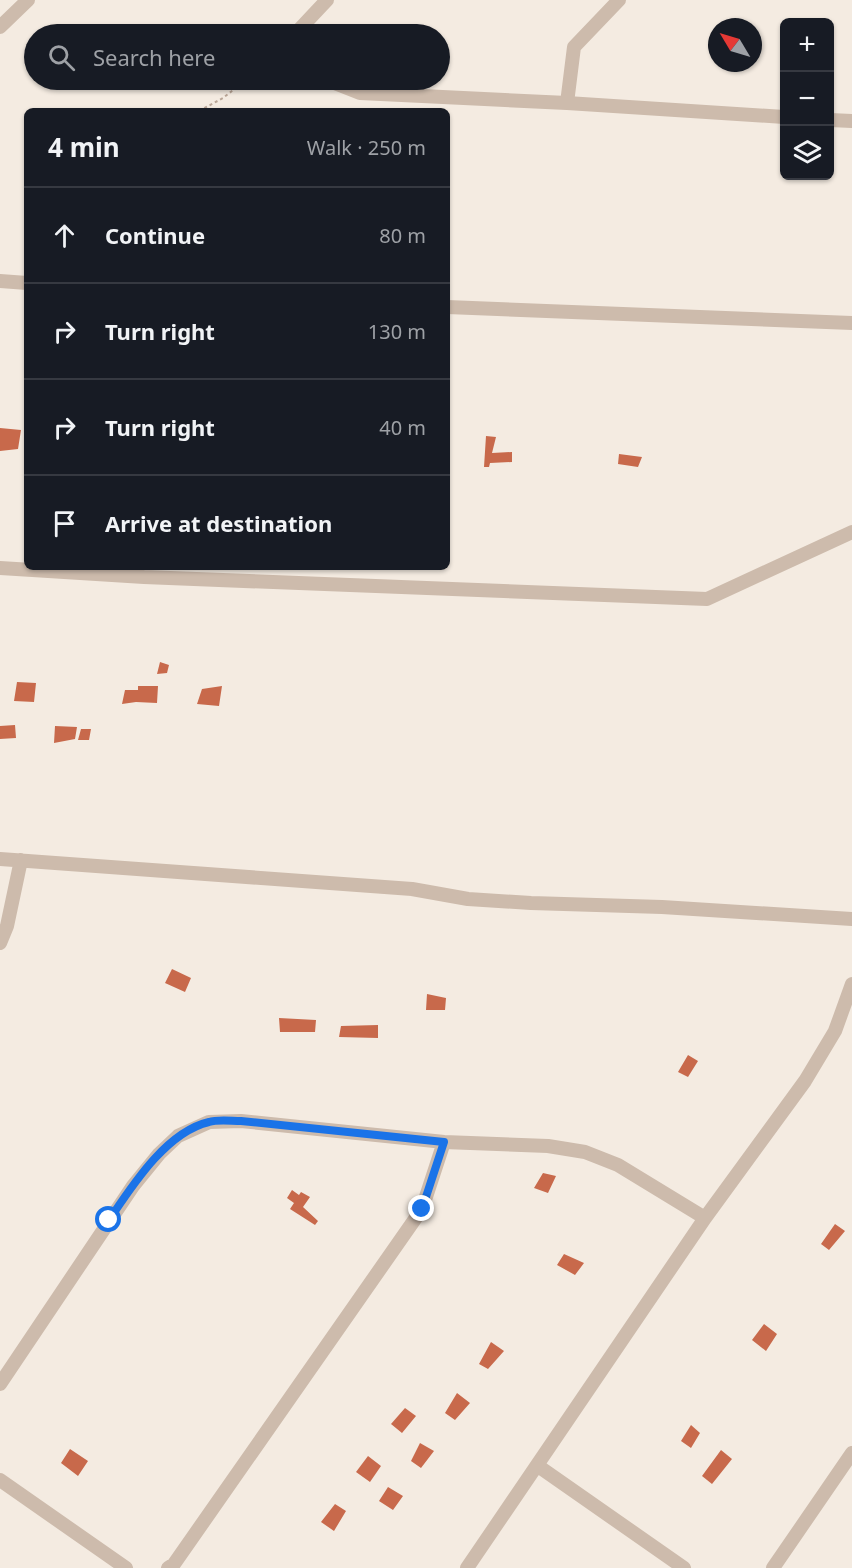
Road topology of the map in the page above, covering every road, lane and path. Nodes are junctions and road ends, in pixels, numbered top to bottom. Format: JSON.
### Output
{"nodes":[{"id":1,"x":28,"y":0,"type":"edge"},
{"id":2,"x":327,"y":0,"type":"edge"},
{"id":3,"x":619,"y":0,"type":"edge"},
{"id":4,"x":305,"y":24,"type":"edge"},
{"id":5,"x":0,"y":27,"type":"edge"},
{"id":6,"x":233,"y":90,"type":"edge"},
{"id":7,"x":352,"y":90,"type":"edge"},
{"id":8,"x":567,"y":103,"type":"junction"},
{"id":9,"x":205,"y":108,"type":"edge"},
{"id":10,"x":780,"y":117,"type":"edge"},
{"id":11,"x":834,"y":120,"type":"edge"},
{"id":12,"x":852,"y":121,"type":"edge"},
{"id":13,"x":0,"y":281,"type":"edge"},
{"id":14,"x":24,"y":283,"type":"edge"},
{"id":15,"x":450,"y":307,"type":"edge"},
{"id":16,"x":852,"y":322,"type":"edge"},
{"id":17,"x":852,"y":532,"type":"edge"},
{"id":18,"x":0,"y":568,"type":"edge"},
{"id":19,"x":24,"y":570,"type":"edge"},
{"id":20,"x":32,"y":570,"type":"edge"},
{"id":21,"x":0,"y":859,"type":"edge"},
{"id":22,"x":21,"y":860,"type":"junction"},
{"id":23,"x":852,"y":919,"type":"edge"},
{"id":24,"x":0,"y":942,"type":"edge"},
{"id":25,"x":852,"y":984,"type":"edge"},
{"id":26,"x":444,"y":1142,"type":"junction"},
{"id":27,"x":705,"y":1218,"type":"junction"},
{"id":28,"x":0,"y":1384,"type":"edge"},
{"id":29,"x":852,"y":1453,"type":"edge"},
{"id":30,"x":538,"y":1466,"type":"junction"},
{"id":31,"x":0,"y":1480,"type":"edge"},
{"id":32,"x":126,"y":1568,"type":"edge"},
{"id":33,"x":168,"y":1568,"type":"edge"},
{"id":34,"x":467,"y":1568,"type":"edge"},
{"id":35,"x":684,"y":1568,"type":"edge"},
{"id":36,"x":773,"y":1568,"type":"edge"}],
"edges":[{"from":1,"to":5,"type":"street"},
{"from":2,"to":4,"type":"street"},
{"from":3,"to":8,"type":"street"},
{"from":6,"to":9,"type":"path"},
{"from":7,"to":8,"type":"street"},
{"from":8,"to":10,"type":"street"},
{"from":11,"to":12,"type":"street"},
{"from":13,"to":14,"type":"street"},
{"from":15,"to":16,"type":"street"},
{"from":17,"to":20,"type":"street"},
{"from":18,"to":19,"type":"street"},
{"from":21,"to":22,"type":"street"},
{"from":22,"to":23,"type":"street"},
{"from":22,"to":24,"type":"street"},
{"from":25,"to":27,"type":"street"},
{"from":26,"to":27,"type":"street"},
{"from":26,"to":28,"type":"street"},
{"from":26,"to":33,"type":"street"},
{"from":27,"to":30,"type":"street"},
{"from":29,"to":36,"type":"street"},
{"from":30,"to":34,"type":"street"},
{"from":30,"to":35,"type":"street"},
{"from":31,"to":32,"type":"street"}]}
